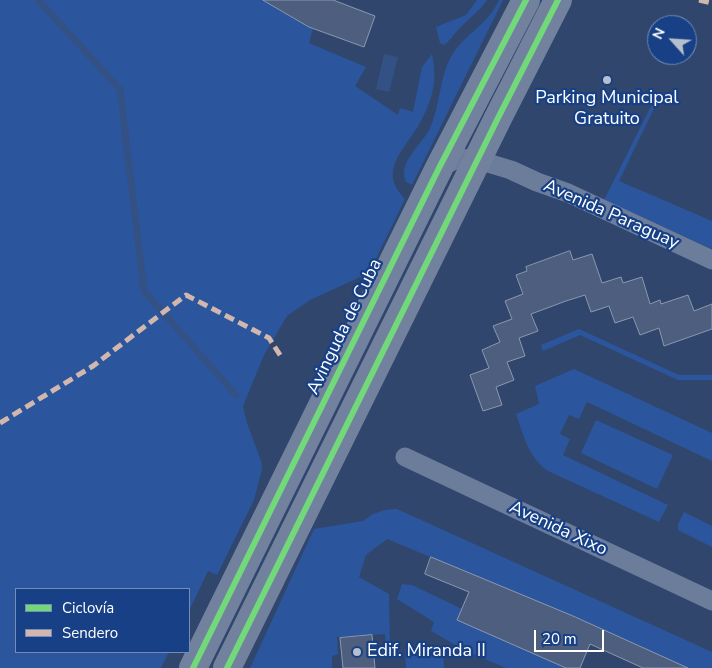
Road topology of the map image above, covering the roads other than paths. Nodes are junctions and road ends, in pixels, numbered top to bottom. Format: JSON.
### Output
{"nodes":[{"id":1,"x":526,"y":0,"type":"edge"},
{"id":2,"x":558,"y":0,"type":"edge"},
{"id":3,"x":498,"y":118,"type":"junction"},
{"id":4,"x":478,"y":160,"type":"junction"},
{"id":5,"x":439,"y":168,"type":"junction"},
{"id":6,"x":511,"y":170,"type":"junction"},
{"id":7,"x":712,"y":260,"type":"edge"},
{"id":8,"x":404,"y":457,"type":"dead end"},
{"id":9,"x":712,"y":601,"type":"edge"},
{"id":10,"x":193,"y":668,"type":"edge"},
{"id":11,"x":227,"y":668,"type":"edge"}],
"edges":[{"from":1,"to":5,"type":"main road","name":"Avinguda de Cuba"},
{"from":2,"to":3,"type":"main road"},
{"from":3,"to":4,"type":"main road"},
{"from":3,"to":6,"type":"street"},
{"from":4,"to":5,"type":"street","name":"Avenida Paraguay"},
{"from":4,"to":6,"type":"street","name":"Avenida Paraguay"},
{"from":4,"to":11,"type":"main road"},
{"from":5,"to":10,"type":"main road","name":"Avinguda de Cuba"},
{"from":6,"to":7,"type":"street","name":"Avenida Paraguay"},
{"from":8,"to":9,"type":"street","name":"Avenida Xixo"}]}
